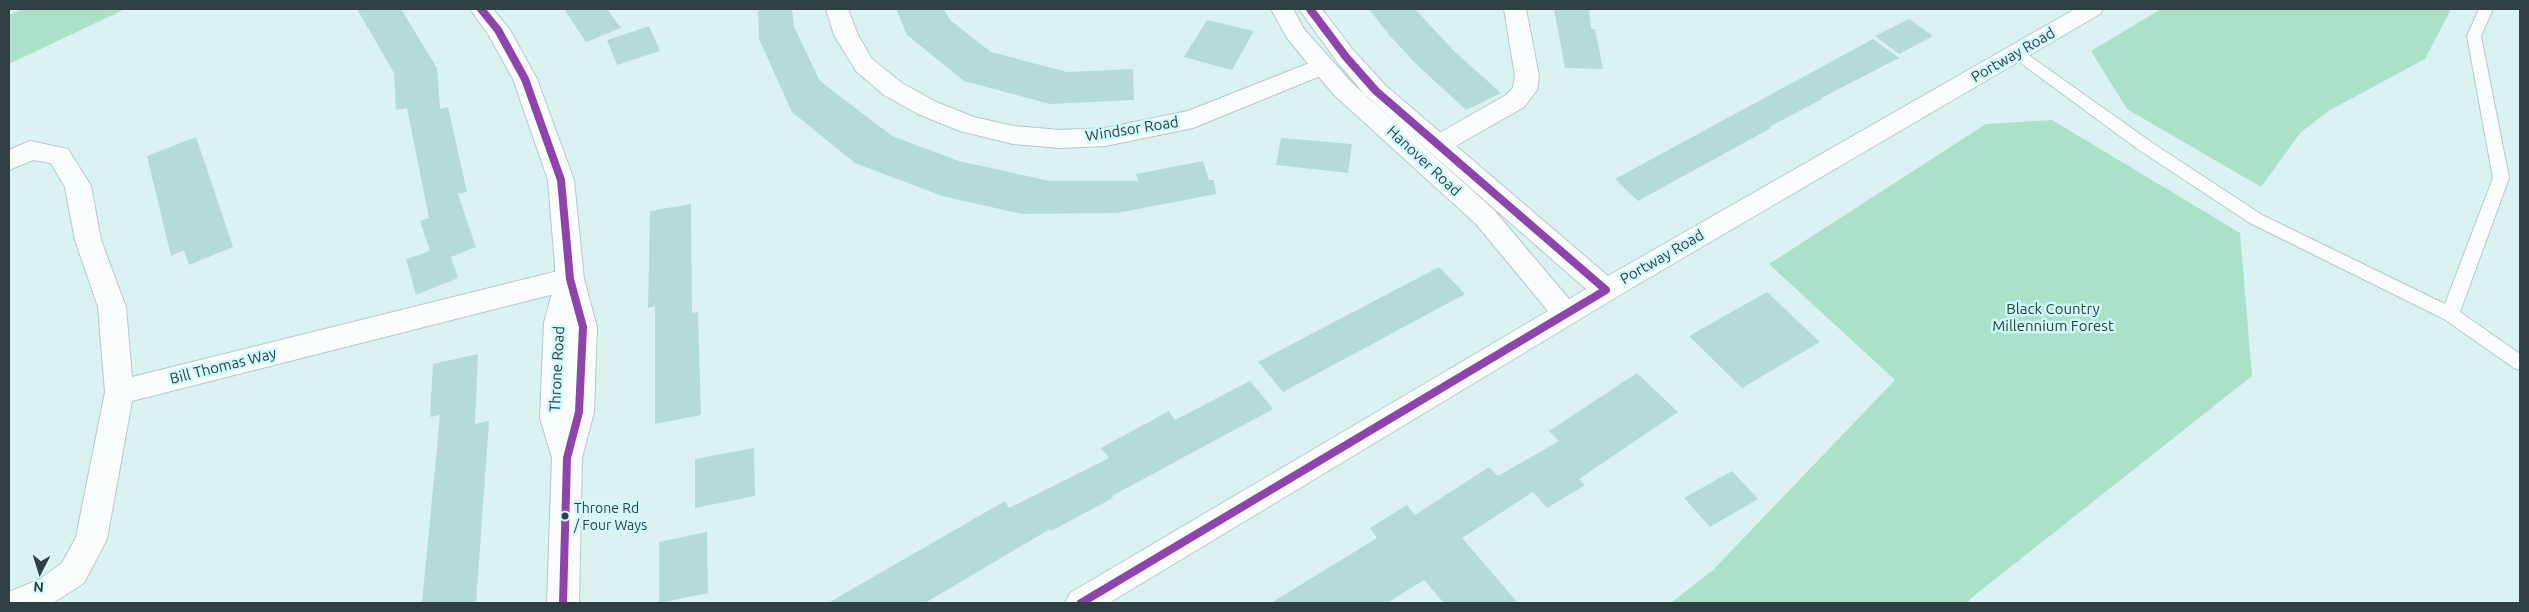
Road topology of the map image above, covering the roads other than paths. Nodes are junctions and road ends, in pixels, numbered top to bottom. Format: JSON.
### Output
{"nodes":[{"id":1,"x":481,"y":9,"type":"edge"},
{"id":2,"x":837,"y":9,"type":"edge"},
{"id":3,"x":1282,"y":9,"type":"edge"},
{"id":4,"x":1310,"y":9,"type":"edge"},
{"id":5,"x":1515,"y":9,"type":"edge"},
{"id":6,"x":2092,"y":9,"type":"edge"},
{"id":7,"x":2486,"y":9,"type":"edge"},
{"id":8,"x":2015,"y":53,"type":"junction"},
{"id":9,"x":1346,"y":57,"type":"junction"},
{"id":10,"x":1322,"y":66,"type":"junction"},
{"id":11,"x":1428,"y":150,"type":"junction"},
{"id":12,"x":19,"y":155,"type":"edge"},
{"id":13,"x":570,"y":278,"type":"junction"},
{"id":14,"x":1606,"y":290,"type":"junction"},
{"id":15,"x":1566,"y":314,"type":"junction"},
{"id":16,"x":2450,"y":314,"type":"junction"},
{"id":17,"x":2520,"y":363,"type":"edge"},
{"id":18,"x":119,"y":392,"type":"junction"},
{"id":19,"x":19,"y":603,"type":"edge"},
{"id":20,"x":563,"y":603,"type":"edge"},
{"id":21,"x":1081,"y":603,"type":"edge"}],
"edges":[{"from":1,"to":13,"type":"street","name":"Throne Road"},
{"from":2,"to":10,"type":"street","name":"Windsor Road"},
{"from":3,"to":10,"type":"street","name":"Hanover Road"},
{"from":4,"to":9,"type":"street","name":"Hanover Road"},
{"from":5,"to":11,"type":"street"},
{"from":6,"to":8,"type":"street","name":"Portway Road"},
{"from":7,"to":16,"type":"lane"},
{"from":8,"to":14,"type":"street","name":"Portway Road"},
{"from":8,"to":16,"type":"lane"},
{"from":9,"to":10,"type":"street","name":"Windsor Road"},
{"from":9,"to":11,"type":"street","name":"Hanover Road"},
{"from":10,"to":11,"type":"street","name":"Hanover Road"},
{"from":11,"to":14,"type":"street","name":"Hanover Road"},
{"from":11,"to":15,"type":"street","name":"Hanover Road"},
{"from":12,"to":18,"type":"street"},
{"from":13,"to":18,"type":"street","name":"Bill Thomas Way"},
{"from":13,"to":20,"type":"street","name":"Throne Road"},
{"from":14,"to":15,"type":"street","name":"Portway Road"},
{"from":15,"to":21,"type":"street","name":"Portway Road"},
{"from":16,"to":17,"type":"lane"},
{"from":18,"to":19,"type":"street"}]}
